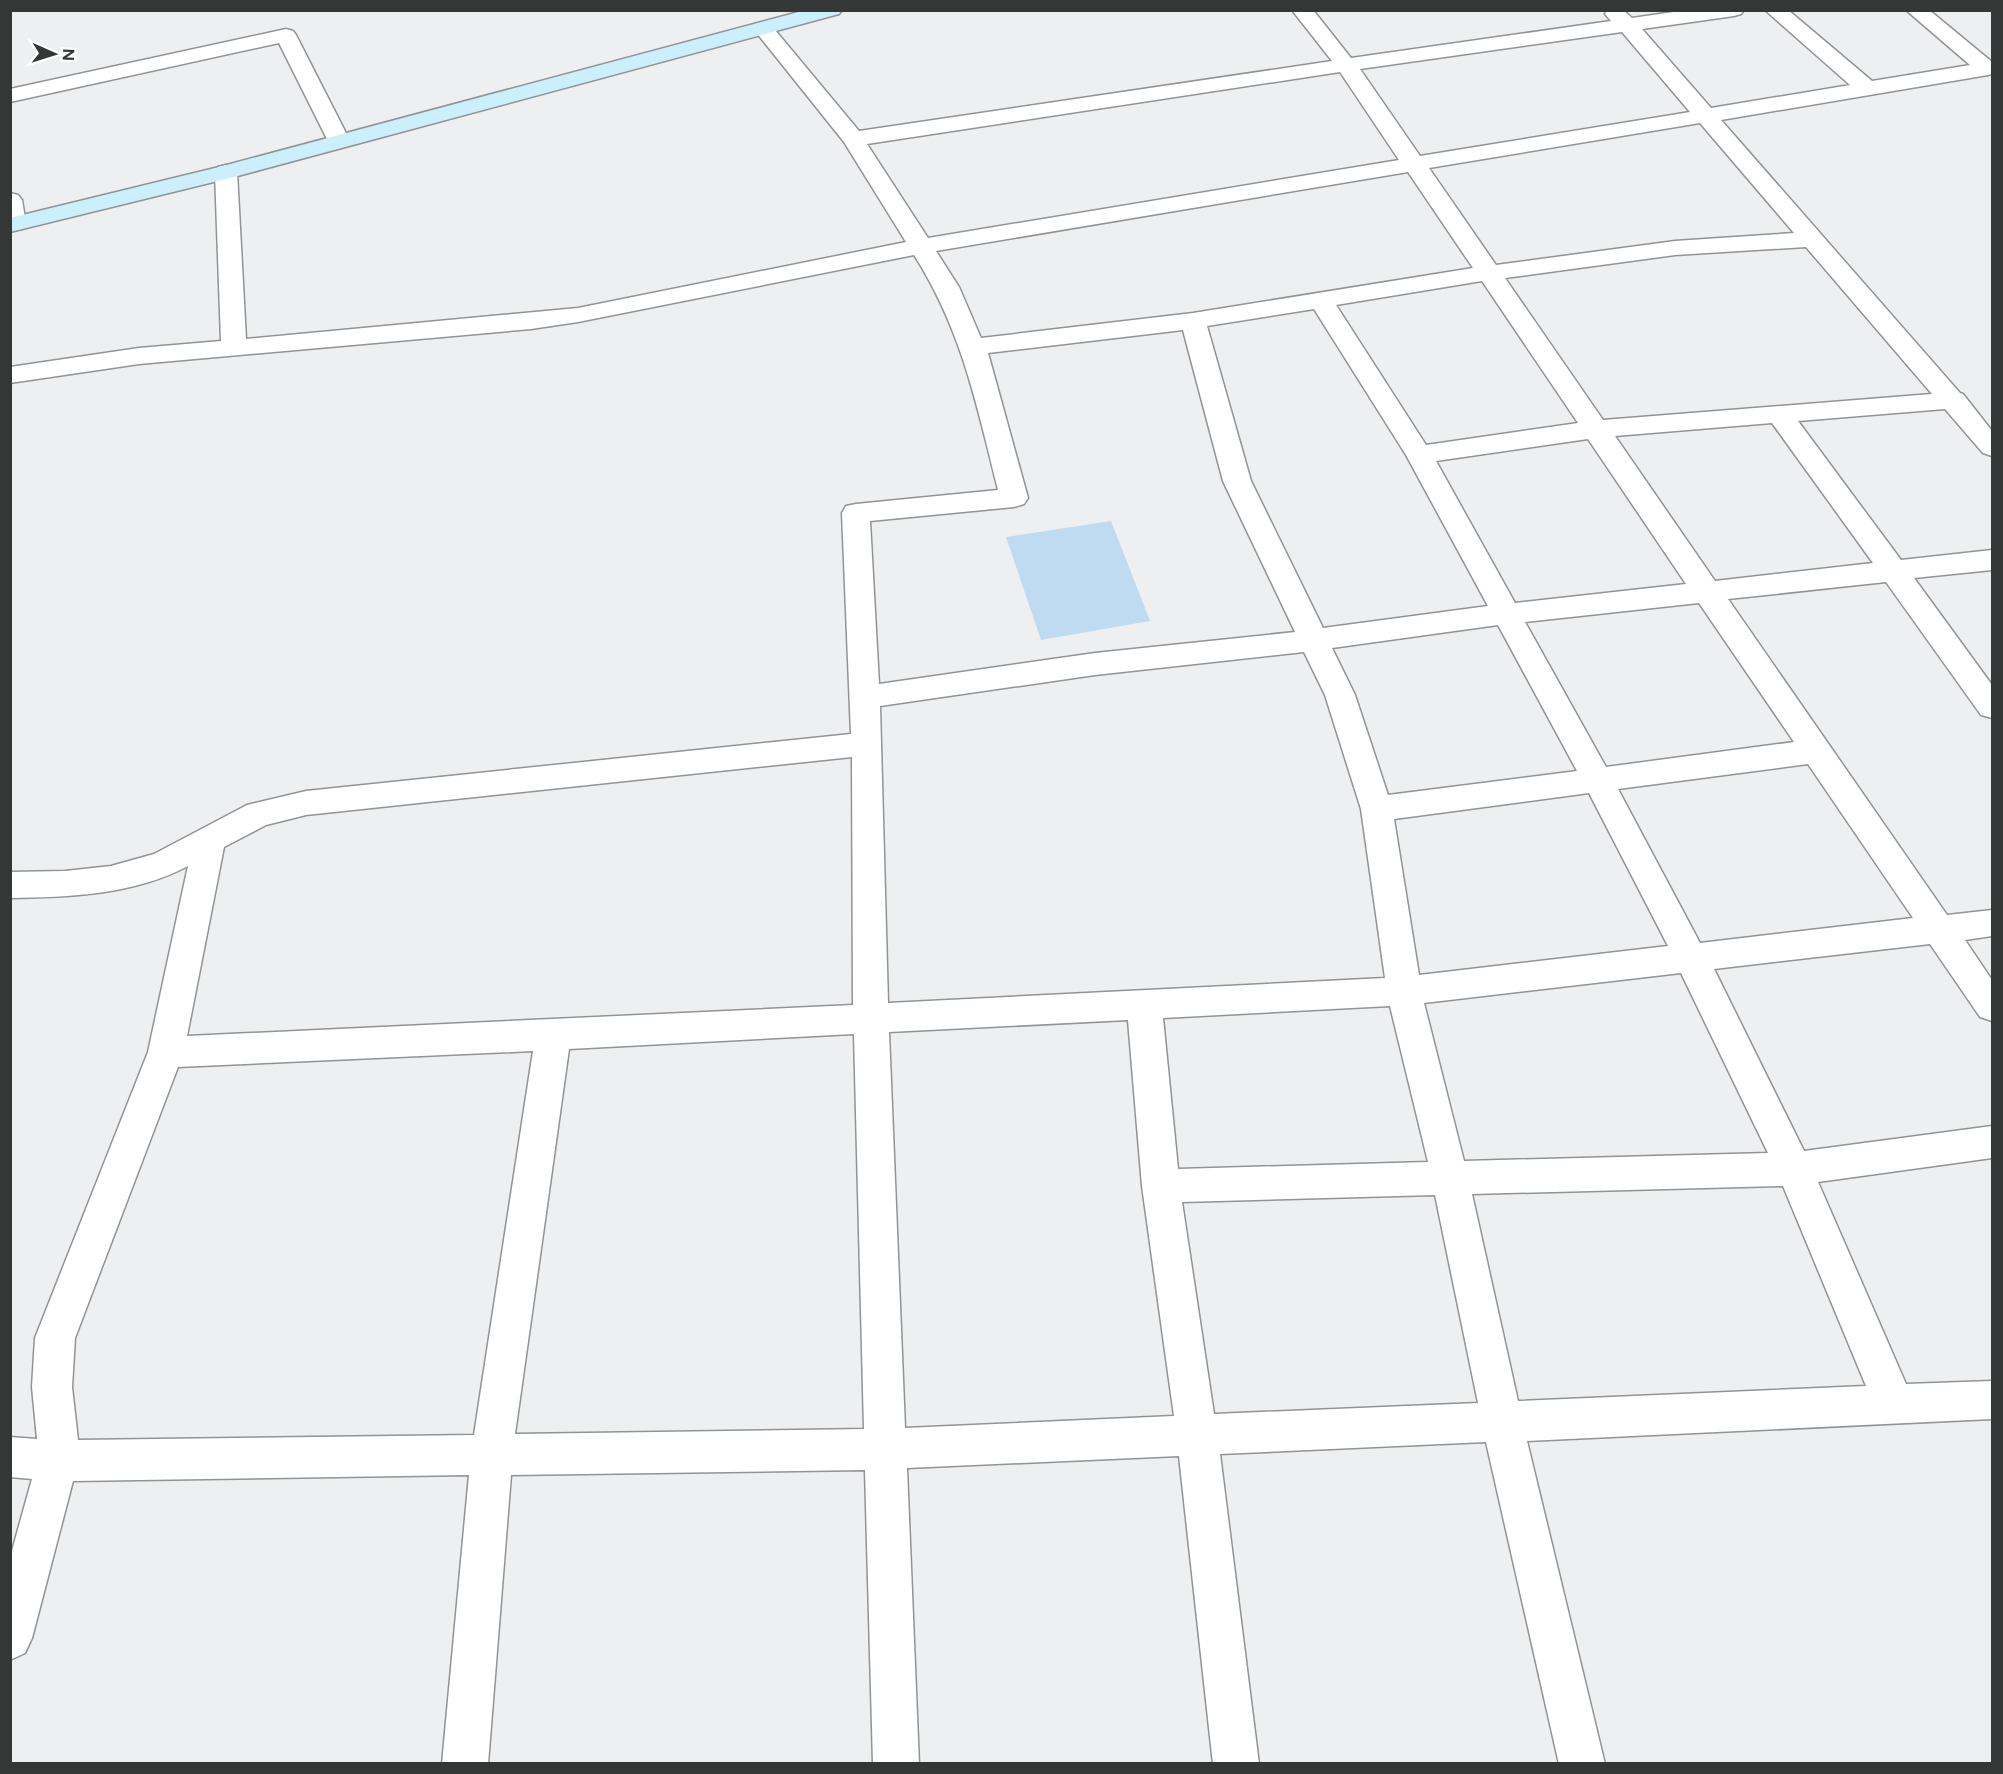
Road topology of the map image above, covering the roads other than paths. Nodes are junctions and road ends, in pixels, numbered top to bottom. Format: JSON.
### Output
{"nodes":[{"id":1,"x":832,"y":10,"type":"edge"},
{"id":2,"x":1302,"y":10,"type":"edge"},
{"id":3,"x":1734,"y":10,"type":"edge"},
{"id":4,"x":1775,"y":10,"type":"edge"},
{"id":5,"x":1917,"y":10,"type":"edge"},
{"id":6,"x":1619,"y":18,"type":"edge"},
{"id":7,"x":763,"y":28,"type":"junction"},
{"id":8,"x":1346,"y":65,"type":"junction"},
{"id":9,"x":1990,"y":69,"type":"edge"},
{"id":10,"x":1867,"y":88,"type":"junction"},
{"id":11,"x":10,"y":96,"type":"edge"},
{"id":12,"x":1707,"y":117,"type":"junction"},
{"id":13,"x":853,"y":140,"type":"junction"},
{"id":14,"x":339,"y":141,"type":"junction"},
{"id":15,"x":1414,"y":166,"type":"junction"},
{"id":16,"x":226,"y":172,"type":"junction"},
{"id":17,"x":10,"y":200,"type":"edge"},
{"id":18,"x":12,"y":224,"type":"edge"},
{"id":19,"x":1813,"y":239,"type":"junction"},
{"id":20,"x":921,"y":246,"type":"junction"},
{"id":21,"x":1489,"y":273,"type":"junction"},
{"id":22,"x":1321,"y":301,"type":"junction"},
{"id":23,"x":1193,"y":321,"type":"junction"},
{"id":24,"x":234,"y":347,"type":"junction"},
{"id":25,"x":973,"y":348,"type":"junction"},
{"id":26,"x":10,"y":375,"type":"edge"},
{"id":27,"x":1954,"y":400,"type":"junction"},
{"id":28,"x":1779,"y":414,"type":"junction"},
{"id":29,"x":1597,"y":429,"type":"junction"},
{"id":30,"x":1992,"y":447,"type":"edge"},
{"id":31,"x":1419,"y":455,"type":"junction"},
{"id":32,"x":1992,"y":560,"type":"edge"},
{"id":33,"x":1895,"y":573,"type":"junction"},
{"id":34,"x":1710,"y":593,"type":"junction"},
{"id":35,"x":1506,"y":614,"type":"junction"},
{"id":36,"x":1314,"y":640,"type":"junction"},
{"id":37,"x":864,"y":697,"type":"junction"},
{"id":38,"x":1992,"y":707,"type":"edge"},
{"id":39,"x":867,"y":744,"type":"junction"},
{"id":40,"x":1815,"y":751,"type":"junction"},
{"id":41,"x":1597,"y":779,"type":"junction"},
{"id":42,"x":1377,"y":809,"type":"junction"},
{"id":43,"x":210,"y":838,"type":"junction"},
{"id":44,"x":10,"y":885,"type":"edge"},
{"id":45,"x":1992,"y":923,"type":"edge"},
{"id":46,"x":1938,"y":928,"type":"junction"},
{"id":47,"x":1691,"y":958,"type":"junction"},
{"id":48,"x":1404,"y":991,"type":"junction"},
{"id":49,"x":1143,"y":1004,"type":"junction"},
{"id":50,"x":1992,"y":1007,"type":"edge"},
{"id":51,"x":871,"y":1019,"type":"junction"},
{"id":52,"x":553,"y":1035,"type":"junction"},
{"id":53,"x":166,"y":1052,"type":"junction"},
{"id":54,"x":1992,"y":1142,"type":"edge"},
{"id":55,"x":1794,"y":1169,"type":"junction"},
{"id":56,"x":1450,"y":1178,"type":"junction"},
{"id":57,"x":1161,"y":1186,"type":"junction"},
{"id":58,"x":1992,"y":1400,"type":"edge"},
{"id":59,"x":1894,"y":1404,"type":"junction"},
{"id":60,"x":1502,"y":1422,"type":"junction"},
{"id":61,"x":1197,"y":1436,"type":"junction"},
{"id":62,"x":885,"y":1449,"type":"junction"},
{"id":63,"x":492,"y":1454,"type":"junction"},
{"id":64,"x":10,"y":1457,"type":"edge"},
{"id":65,"x":58,"y":1461,"type":"junction"},
{"id":66,"x":10,"y":1638,"type":"edge"},
{"id":67,"x":465,"y":1764,"type":"edge"},
{"id":68,"x":896,"y":1764,"type":"edge"},
{"id":69,"x":1236,"y":1764,"type":"edge"},
{"id":70,"x":1582,"y":1764,"type":"edge"}],
"edges":[{"from":1,"to":7,"type":"main road"},
{"from":2,"to":8,"type":"street"},
{"from":3,"to":6,"type":"street"},
{"from":4,"to":10,"type":"street"},
{"from":5,"to":9,"type":"street"},
{"from":6,"to":8,"type":"street"},
{"from":6,"to":12,"type":"street"},
{"from":7,"to":13,"type":"street"},
{"from":7,"to":14,"type":"main road"},
{"from":8,"to":13,"type":"street"},
{"from":8,"to":15,"type":"street"},
{"from":9,"to":10,"type":"street"},
{"from":10,"to":12,"type":"street"},
{"from":11,"to":14,"type":"street"},
{"from":12,"to":15,"type":"street"},
{"from":12,"to":19,"type":"street"},
{"from":13,"to":20,"type":"street"},
{"from":14,"to":16,"type":"main road"},
{"from":15,"to":20,"type":"street"},
{"from":15,"to":21,"type":"street"},
{"from":16,"to":18,"type":"main road"},
{"from":16,"to":24,"type":"street"},
{"from":17,"to":18,"type":"street"},
{"from":19,"to":21,"type":"street"},
{"from":19,"to":27,"type":"street"},
{"from":20,"to":24,"type":"street"},
{"from":20,"to":25,"type":"street"},
{"from":21,"to":22,"type":"street"},
{"from":21,"to":29,"type":"street"},
{"from":22,"to":23,"type":"street"},
{"from":22,"to":31,"type":"street"},
{"from":23,"to":25,"type":"street"},
{"from":23,"to":36,"type":"street"},
{"from":24,"to":26,"type":"street"},
{"from":25,"to":37,"type":"street"},
{"from":27,"to":28,"type":"street"},
{"from":27,"to":30,"type":"street"},
{"from":28,"to":29,"type":"street"},
{"from":28,"to":33,"type":"street"},
{"from":29,"to":31,"type":"street"},
{"from":29,"to":34,"type":"street"},
{"from":31,"to":35,"type":"street"},
{"from":32,"to":33,"type":"street"},
{"from":33,"to":34,"type":"street"},
{"from":33,"to":38,"type":"street"},
{"from":34,"to":35,"type":"street"},
{"from":34,"to":40,"type":"street"},
{"from":35,"to":36,"type":"street"},
{"from":35,"to":41,"type":"street"},
{"from":36,"to":37,"type":"street"},
{"from":36,"to":42,"type":"street"},
{"from":37,"to":39,"type":"street"},
{"from":39,"to":43,"type":"street"},
{"from":39,"to":51,"type":"street"},
{"from":40,"to":41,"type":"street"},
{"from":40,"to":46,"type":"street"},
{"from":41,"to":42,"type":"street"},
{"from":41,"to":47,"type":"street"},
{"from":42,"to":48,"type":"street"},
{"from":43,"to":44,"type":"street"},
{"from":43,"to":53,"type":"street"},
{"from":45,"to":46,"type":"street"},
{"from":46,"to":47,"type":"street"},
{"from":46,"to":50,"type":"street"},
{"from":47,"to":48,"type":"street"},
{"from":47,"to":55,"type":"street"},
{"from":48,"to":49,"type":"street"},
{"from":48,"to":56,"type":"street"},
{"from":49,"to":51,"type":"street"},
{"from":49,"to":57,"type":"street"},
{"from":51,"to":52,"type":"street"},
{"from":51,"to":62,"type":"street"},
{"from":52,"to":53,"type":"street"},
{"from":52,"to":63,"type":"street"},
{"from":53,"to":65,"type":"street"},
{"from":54,"to":55,"type":"street"},
{"from":55,"to":56,"type":"street"},
{"from":55,"to":59,"type":"street"},
{"from":56,"to":57,"type":"street"},
{"from":56,"to":60,"type":"street"},
{"from":57,"to":61,"type":"street"},
{"from":58,"to":59,"type":"street"},
{"from":59,"to":60,"type":"street"},
{"from":60,"to":61,"type":"street"},
{"from":60,"to":70,"type":"street"},
{"from":61,"to":62,"type":"street"},
{"from":61,"to":69,"type":"street"},
{"from":62,"to":63,"type":"street"},
{"from":62,"to":68,"type":"street"},
{"from":63,"to":65,"type":"street"},
{"from":63,"to":67,"type":"street"},
{"from":64,"to":65,"type":"street"},
{"from":65,"to":66,"type":"street"}]}
